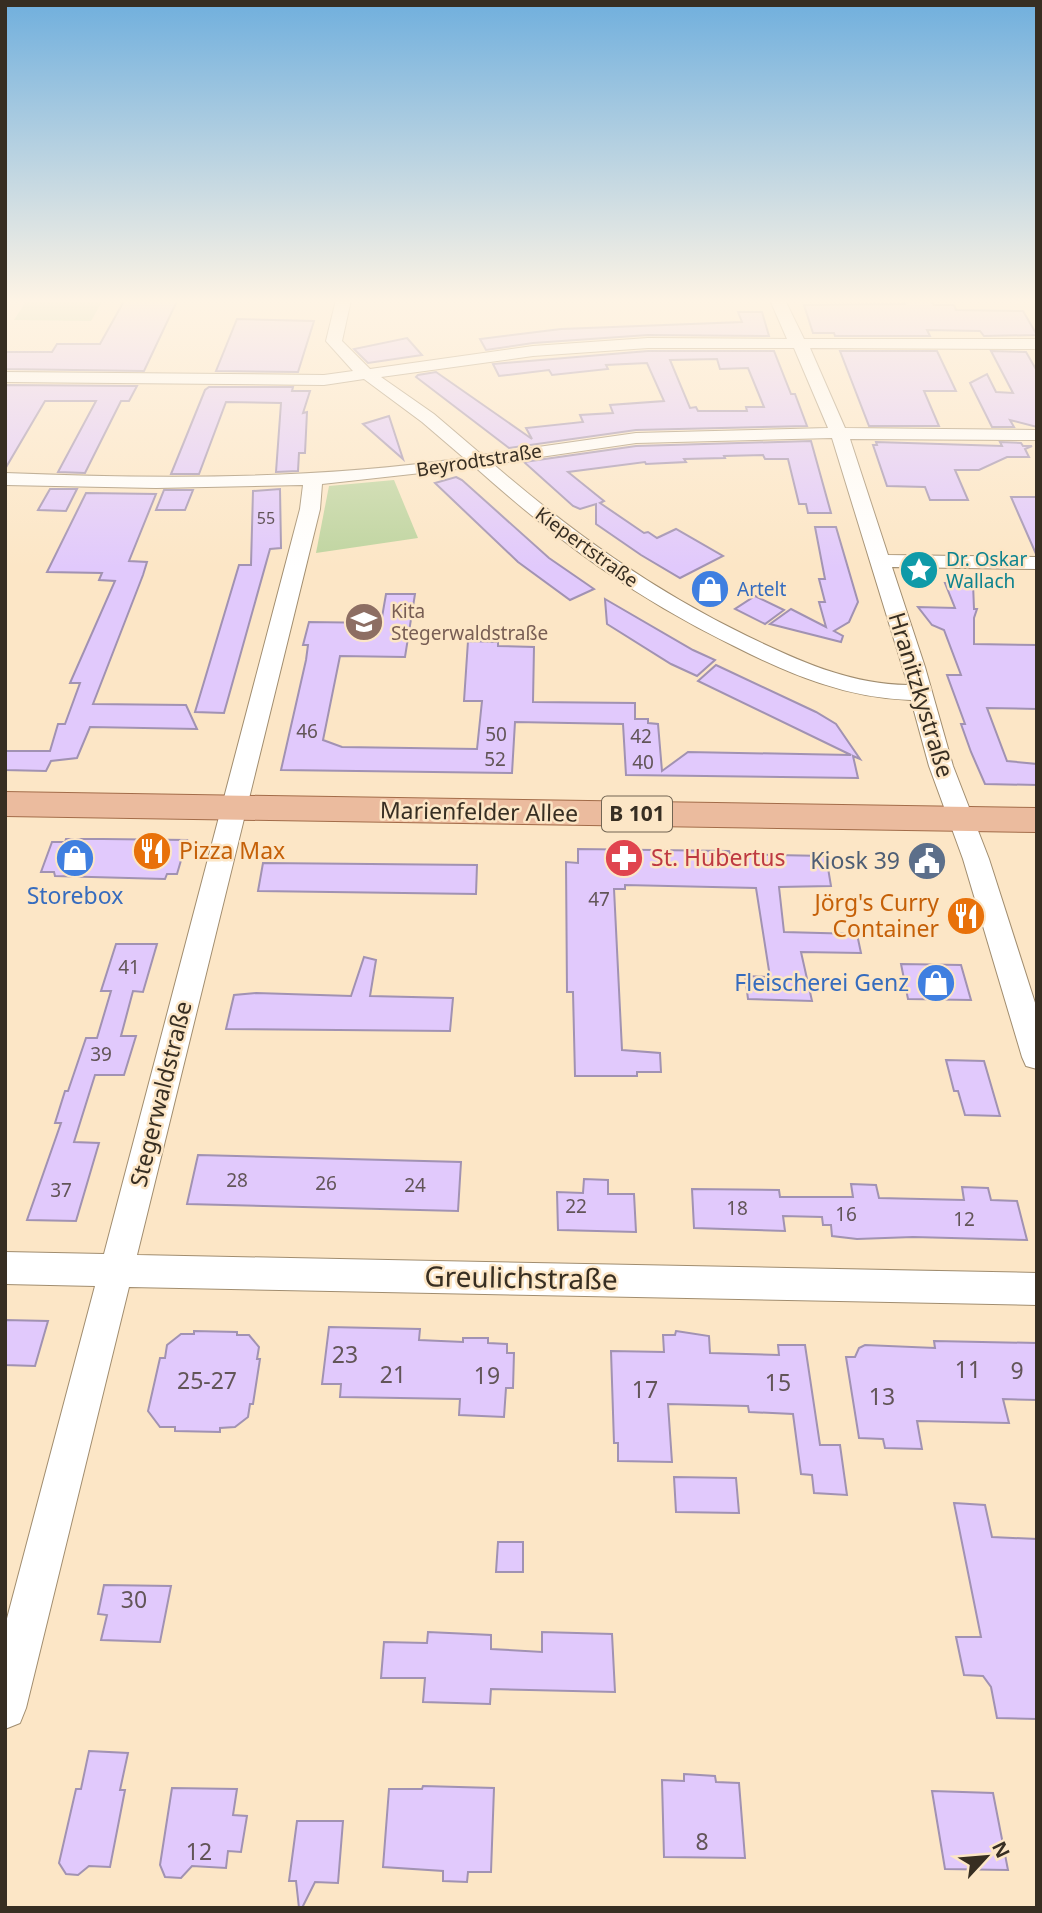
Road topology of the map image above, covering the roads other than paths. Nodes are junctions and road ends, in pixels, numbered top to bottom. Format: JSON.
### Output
{"nodes":[{"id":1,"x":389,"y":389,"type":"edge"},
{"id":2,"x":819,"y":389,"type":"edge"},
{"id":3,"x":839,"y":434,"type":"junction"},
{"id":4,"x":1037,"y":435,"type":"edge"},
{"id":5,"x":479,"y":460,"type":"junction"},
{"id":6,"x":5,"y":479,"type":"edge"},
{"id":7,"x":313,"y":480,"type":"junction"},
{"id":8,"x":881,"y":561,"type":"junction"},
{"id":9,"x":1037,"y":563,"type":"edge"},
{"id":10,"x":920,"y":693,"type":"junction"},
{"id":11,"x":5,"y":804,"type":"edge"},
{"id":12,"x":234,"y":808,"type":"junction"},
{"id":13,"x":960,"y":819,"type":"junction"},
{"id":14,"x":1037,"y":820,"type":"edge"},
{"id":15,"x":1037,"y":1057,"type":"edge"},
{"id":16,"x":5,"y":1268,"type":"edge"},
{"id":17,"x":117,"y":1270,"type":"junction"},
{"id":18,"x":1037,"y":1289,"type":"edge"},
{"id":19,"x":5,"y":1708,"type":"edge"}],
"edges":[{"from":1,"to":5,"type":"street","name":"Kiepertstraße"},
{"from":2,"to":3,"type":"street","name":"Hranitzkystraße"},
{"from":3,"to":4,"type":"street","name":"Beyrodtstraße"},
{"from":3,"to":5,"type":"street","name":"Beyrodtstraße"},
{"from":3,"to":8,"type":"street","name":"Hranitzkystraße"},
{"from":5,"to":7,"type":"street","name":"Beyrodtstraße"},
{"from":5,"to":10,"type":"street","name":"Kiepertstraße"},
{"from":6,"to":7,"type":"street","name":"Beyrodtstraße"},
{"from":7,"to":12,"type":"street","name":"Stegerwaldstraße"},
{"from":8,"to":9,"type":"street"},
{"from":8,"to":10,"type":"street","name":"Hranitzkystraße"},
{"from":10,"to":13,"type":"street","name":"Hranitzkystraße"},
{"from":11,"to":12,"type":"main road","name":"Marienfelder Allee","number":"B 101"},
{"from":12,"to":13,"type":"main road","name":"Marienfelder Allee","number":"B 101"},
{"from":12,"to":17,"type":"street","name":"Stegerwaldstraße"},
{"from":13,"to":14,"type":"main road","name":"Marienfelder Allee","number":"B 101"},
{"from":13,"to":15,"type":"street","name":"Hranitzkystraße"},
{"from":16,"to":17,"type":"street","name":"Greulichstraße"},
{"from":17,"to":18,"type":"street","name":"Greulichstraße"},
{"from":17,"to":19,"type":"street","name":"Stegerwaldstraße"}]}
